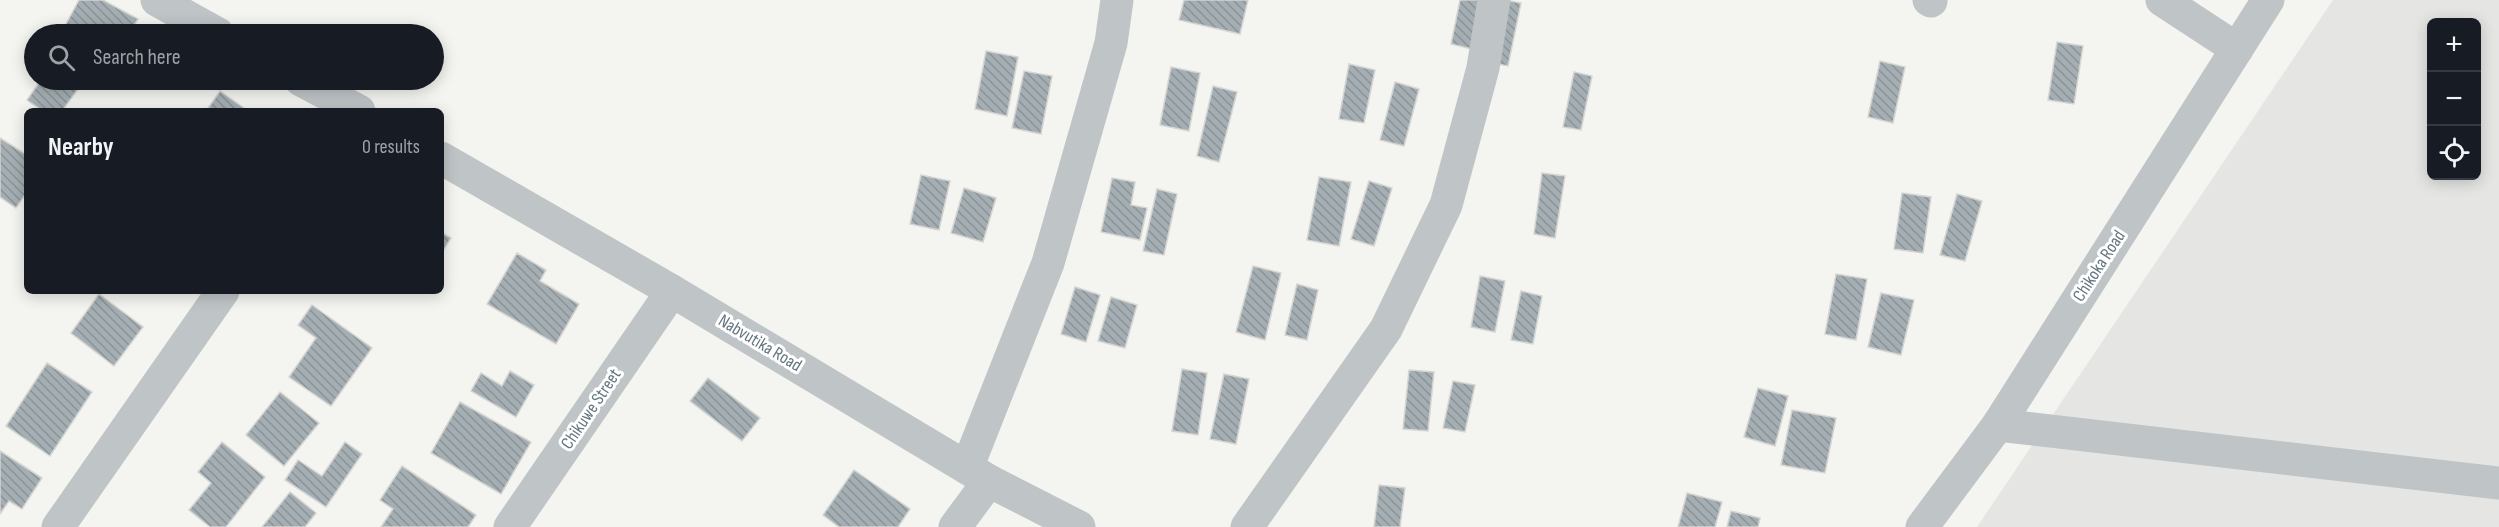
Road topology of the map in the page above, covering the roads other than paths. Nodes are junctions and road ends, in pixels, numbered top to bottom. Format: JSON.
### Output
{"nodes":[{"id":1,"x":157,"y":0,"type":"edge"},
{"id":2,"x":1117,"y":0,"type":"edge"},
{"id":3,"x":1494,"y":0,"type":"edge"},
{"id":4,"x":2162,"y":0,"type":"edge"},
{"id":5,"x":2268,"y":0,"type":"edge"},
{"id":6,"x":201,"y":24,"type":"edge"},
{"id":7,"x":2237,"y":49,"type":"junction"},
{"id":8,"x":319,"y":90,"type":"edge"},
{"id":9,"x":351,"y":108,"type":"edge"},
{"id":10,"x":444,"y":160,"type":"edge"},
{"id":11,"x":672,"y":291,"type":"junction"},
{"id":12,"x":222,"y":294,"type":"edge"},
{"id":13,"x":1998,"y":425,"type":"junction"},
{"id":14,"x":978,"y":474,"type":"junction"},
{"id":15,"x":2499,"y":483,"type":"edge"},
{"id":16,"x":58,"y":527,"type":"edge"},
{"id":17,"x":510,"y":527,"type":"edge"},
{"id":18,"x":956,"y":527,"type":"edge"},
{"id":19,"x":1080,"y":527,"type":"edge"},
{"id":20,"x":1247,"y":527,"type":"edge"},
{"id":21,"x":1922,"y":527,"type":"edge"}],
"edges":[{"from":1,"to":6,"type":"street"},
{"from":2,"to":14,"type":"street"},
{"from":3,"to":20,"type":"street"},
{"from":4,"to":7,"type":"street"},
{"from":5,"to":7,"type":"street","name":"Chikoka Road"},
{"from":7,"to":13,"type":"street","name":"Chikoka Road"},
{"from":8,"to":9,"type":"street"},
{"from":10,"to":11,"type":"street","name":"Nabvutika Road"},
{"from":11,"to":14,"type":"street","name":"Nabvutika Road"},
{"from":11,"to":17,"type":"street","name":"Chikuwe Street"},
{"from":12,"to":16,"type":"street"},
{"from":13,"to":15,"type":"street"},
{"from":13,"to":21,"type":"street","name":"Chikoka Road"},
{"from":14,"to":18,"type":"street"},
{"from":14,"to":19,"type":"street","name":"Nabvutika Road"}]}
